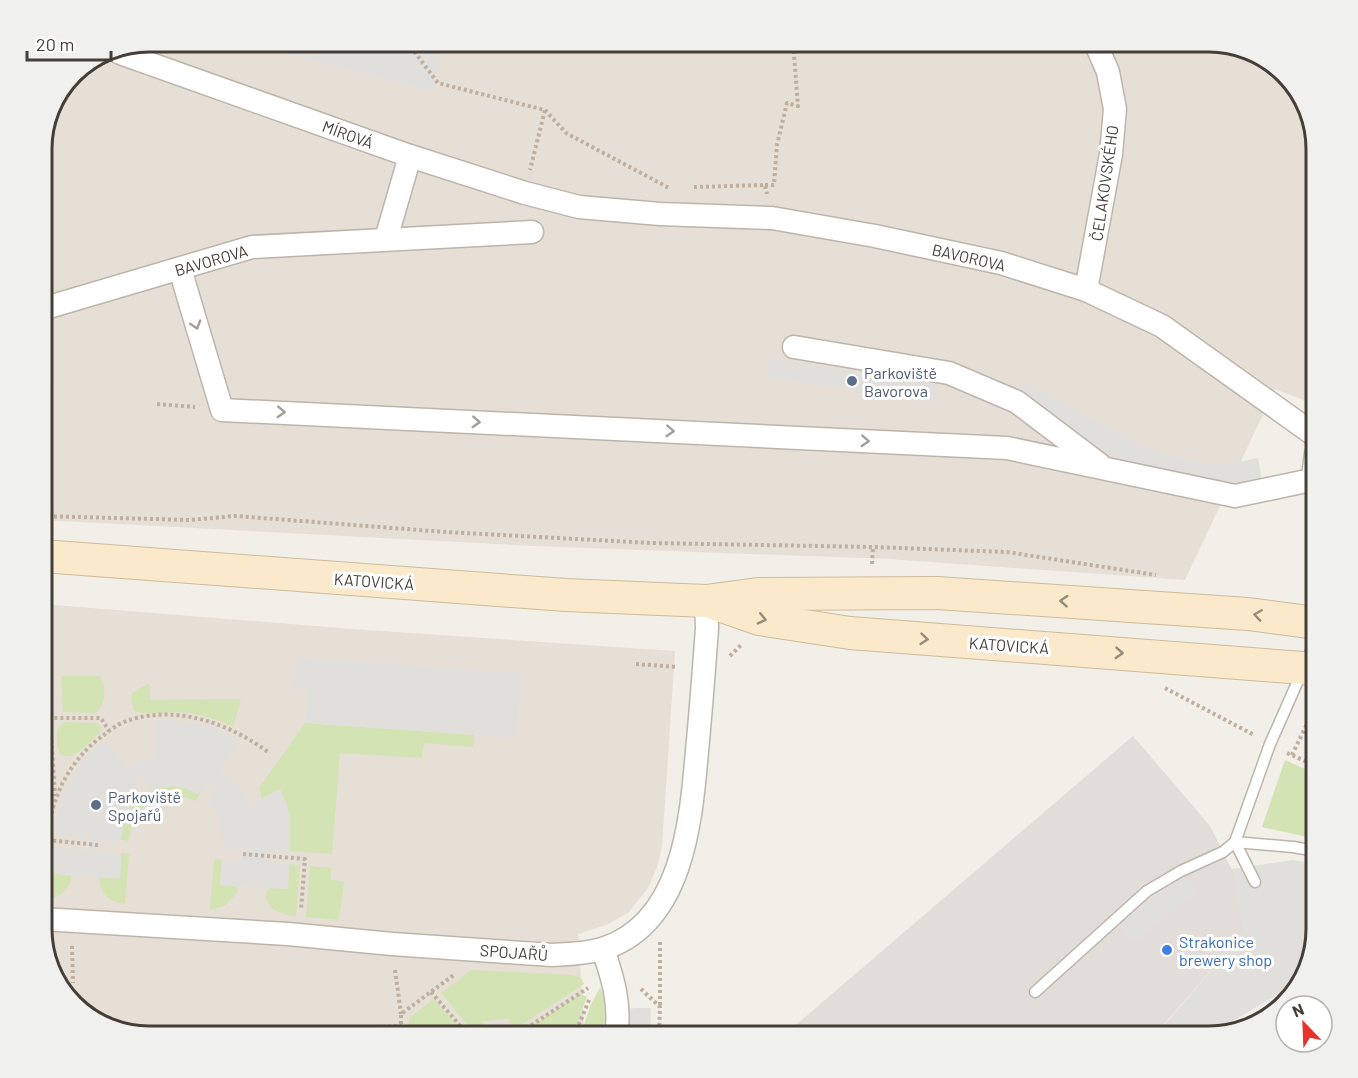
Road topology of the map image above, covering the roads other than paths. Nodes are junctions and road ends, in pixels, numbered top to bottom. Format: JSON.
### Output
{"nodes":[{"id":1,"x":1099,"y":52,"type":"edge"},
{"id":2,"x":127,"y":55,"type":"edge"},
{"id":3,"x":410,"y":156,"type":"junction"},
{"id":4,"x":579,"y":207,"type":"joint"},
{"id":5,"x":532,"y":232,"type":"dead end"},
{"id":6,"x":386,"y":239,"type":"junction"},
{"id":7,"x":180,"y":269,"type":"junction"},
{"id":8,"x":1086,"y":290,"type":"junction"},
{"id":9,"x":53,"y":306,"type":"edge"},
{"id":10,"x":794,"y":346,"type":"dead end"},
{"id":11,"x":1306,"y":429,"type":"edge"},
{"id":12,"x":1104,"y":468,"type":"junction"},
{"id":13,"x":1306,"y":481,"type":"edge"},
{"id":14,"x":53,"y":557,"type":"edge"},
{"id":15,"x":706,"y":601,"type":"junction"},
{"id":16,"x":1306,"y":622,"type":"edge"},
{"id":17,"x":1306,"y":659,"type":"edge"},
{"id":18,"x":1306,"y":671,"type":"edge"},
{"id":19,"x":1235,"y":842,"type":"junction"},
{"id":20,"x":1306,"y":849,"type":"edge"},
{"id":21,"x":1255,"y":882,"type":"dead end"},
{"id":22,"x":53,"y":921,"type":"edge"},
{"id":23,"x":603,"y":949,"type":"junction"},
{"id":24,"x":1035,"y":992,"type":"dead end"},
{"id":25,"x":618,"y":1026,"type":"edge"}],
"edges":[{"from":1,"to":8,"type":"street","name":"ČELAKOVSKÉHO"},
{"from":2,"to":3,"type":"street","name":"MÍROVÁ"},
{"from":3,"to":4,"type":"street","name":"MÍROVÁ"},
{"from":3,"to":6,"type":"street"},
{"from":4,"to":8,"type":"street","name":"BAVOROVA"},
{"from":5,"to":6,"type":"street","name":"BAVOROVA"},
{"from":6,"to":7,"type":"street","name":"BAVOROVA"},
{"from":7,"to":9,"type":"street","name":"BAVOROVA"},
{"from":7,"to":12,"type":"street","one_way":true},
{"from":8,"to":11,"type":"street","name":"BAVOROVA"},
{"from":10,"to":12,"type":"street"},
{"from":12,"to":13,"type":"street"},
{"from":14,"to":15,"type":"main road","name":"KATOVICKÁ"},
{"from":16,"to":15,"type":"main road","name":"KATOVICKÁ","one_way":true},
{"from":15,"to":17,"type":"main road","name":"KATOVICKÁ","one_way":true},
{"from":15,"to":23,"type":"street","name":"SPOJAŘŮ"},
{"from":18,"to":19,"type":"lane"},
{"from":19,"to":20,"type":"lane"},
{"from":19,"to":21,"type":"lane"},
{"from":19,"to":24,"type":"lane"},
{"from":22,"to":23,"type":"street","name":"SPOJAŘŮ"},
{"from":23,"to":25,"type":"street"}]}
